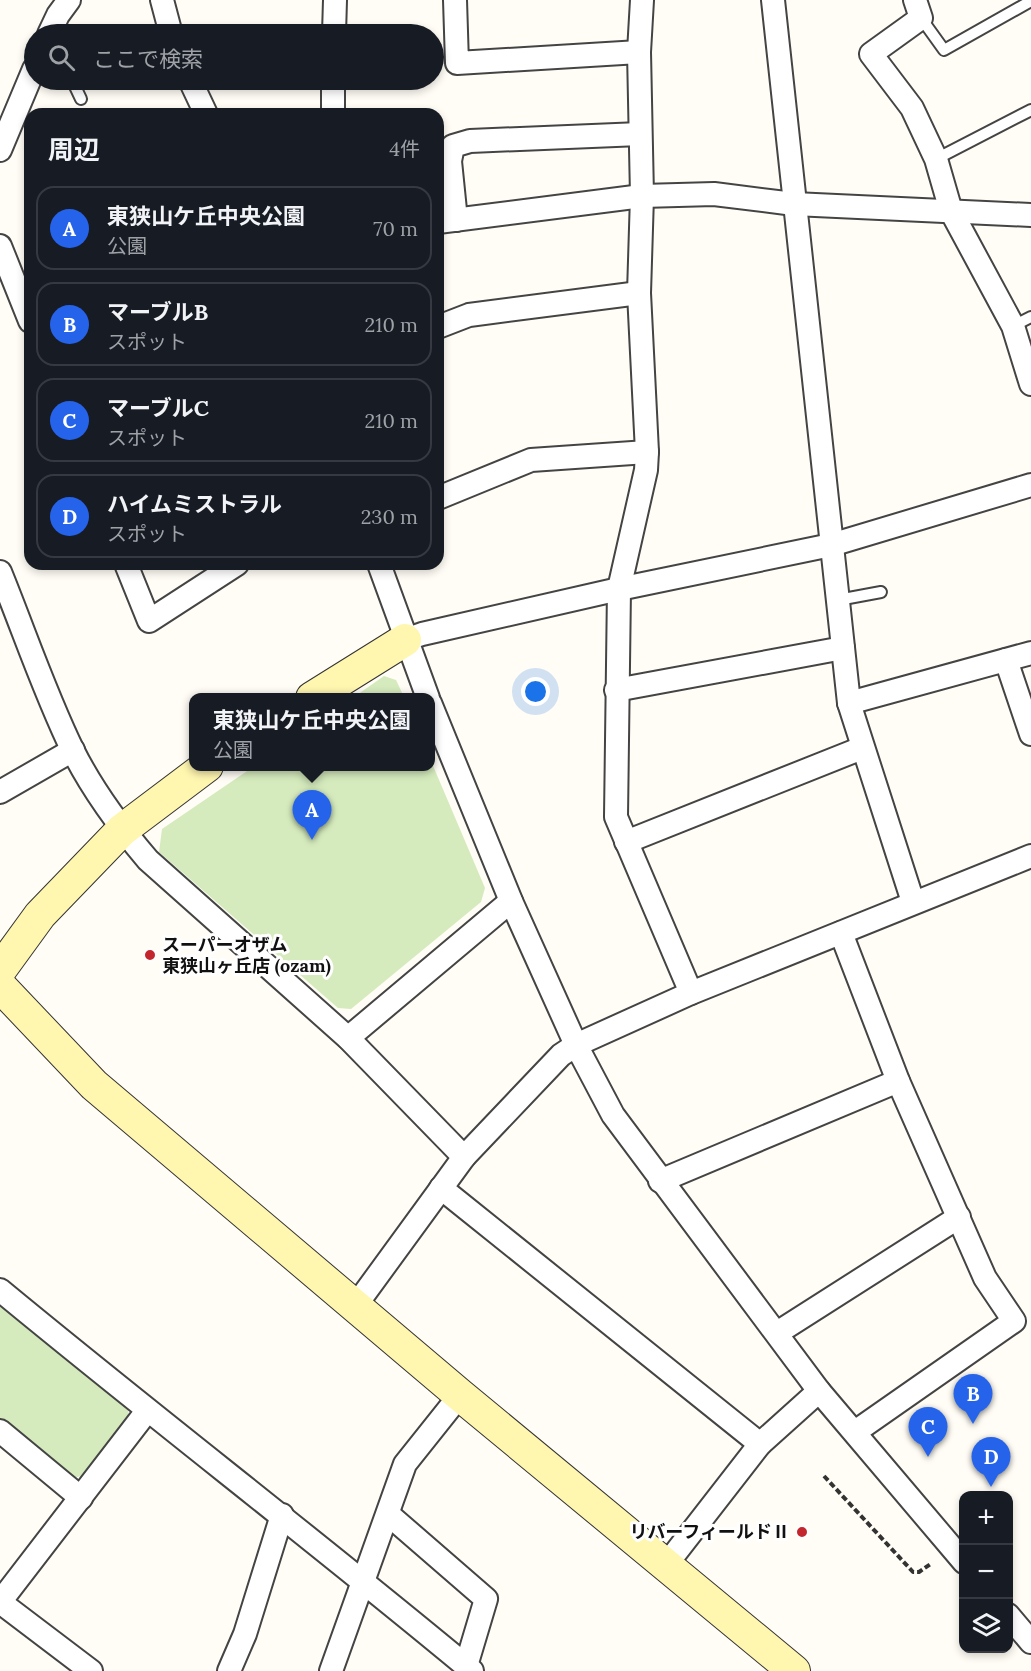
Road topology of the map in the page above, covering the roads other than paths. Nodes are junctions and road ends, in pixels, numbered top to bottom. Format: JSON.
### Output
{"nodes":[{"id":1,"x":69,"y":0,"type":"edge"},
{"id":2,"x":162,"y":0,"type":"edge"},
{"id":3,"x":334,"y":0,"type":"edge"},
{"id":4,"x":455,"y":0,"type":"edge"},
{"id":5,"x":642,"y":0,"type":"edge"},
{"id":6,"x":773,"y":0,"type":"edge"},
{"id":7,"x":1031,"y":1,"type":"edge"},
{"id":8,"x":918,"y":9,"type":"edge"},
{"id":9,"x":54,"y":24,"type":"edge"},
{"id":10,"x":168,"y":24,"type":"edge"},
{"id":11,"x":334,"y":24,"type":"edge"},
{"id":12,"x":639,"y":52,"type":"junction"},
{"id":13,"x":25,"y":90,"type":"edge"},
{"id":14,"x":77,"y":90,"type":"edge"},
{"id":15,"x":195,"y":90,"type":"edge"},
{"id":16,"x":333,"y":90,"type":"edge"},
{"id":17,"x":81,"y":99,"type":"dead end"},
{"id":18,"x":203,"y":108,"type":"edge"},
{"id":19,"x":333,"y":108,"type":"edge"},
{"id":20,"x":1031,"y":110,"type":"edge"},
{"id":21,"x":640,"y":134,"type":"junction"},
{"id":22,"x":0,"y":150,"type":"edge"},
{"id":23,"x":936,"y":159,"type":"junction"},
{"id":24,"x":642,"y":196,"type":"junction"},
{"id":25,"x":794,"y":204,"type":"junction"},
{"id":26,"x":951,"y":211,"type":"junction"},
{"id":27,"x":1031,"y":215,"type":"edge"},
{"id":28,"x":447,"y":221,"type":"edge"},
{"id":29,"x":0,"y":246,"type":"edge"},
{"id":30,"x":639,"y":293,"type":"junction"},
{"id":31,"x":24,"y":306,"type":"edge"},
{"id":32,"x":1022,"y":321,"type":"edge"},
{"id":33,"x":444,"y":325,"type":"edge"},
{"id":34,"x":1031,"y":384,"type":"edge"},
{"id":35,"x":647,"y":452,"type":"junction"},
{"id":36,"x":1031,"y":485,"type":"edge"},
{"id":37,"x":444,"y":496,"type":"edge"},
{"id":38,"x":831,"y":545,"type":"junction"},
{"id":39,"x":128,"y":570,"type":"edge"},
{"id":40,"x":228,"y":570,"type":"edge"},
{"id":41,"x":381,"y":570,"type":"edge"},
{"id":42,"x":0,"y":572,"type":"edge"},
{"id":43,"x":619,"y":589,"type":"junction"},
{"id":44,"x":881,"y":592,"type":"dead end"},
{"id":45,"x":838,"y":600,"type":"junction"},
{"id":46,"x":405,"y":640,"type":"junction"},
{"id":47,"x":843,"y":648,"type":"junction"},
{"id":48,"x":1031,"y":653,"type":"edge"},
{"id":49,"x":1006,"y":660,"type":"junction"},
{"id":50,"x":616,"y":690,"type":"junction"},
{"id":51,"x":320,"y":693,"type":"edge"},
{"id":52,"x":426,"y":693,"type":"edge"},
{"id":53,"x":849,"y":703,"type":"junction"},
{"id":54,"x":435,"y":715,"type":"edge"},
{"id":55,"x":1031,"y":734,"type":"edge"},
{"id":56,"x":862,"y":748,"type":"junction"},
{"id":57,"x":73,"y":750,"type":"junction"},
{"id":58,"x":200,"y":771,"type":"edge"},
{"id":59,"x":0,"y":792,"type":"edge"},
{"id":60,"x":123,"y":830,"type":"junction"},
{"id":61,"x":626,"y":842,"type":"junction"},
{"id":62,"x":1031,"y":856,"type":"edge"},
{"id":63,"x":511,"y":901,"type":"junction"},
{"id":64,"x":913,"y":902,"type":"junction"},
{"id":65,"x":841,"y":933,"type":"junction"},
{"id":66,"x":0,"y":970,"type":"edge"},
{"id":67,"x":0,"y":986,"type":"edge"},
{"id":68,"x":691,"y":993,"type":"junction"},
{"id":69,"x":348,"y":1038,"type":"junction"},
{"id":70,"x":576,"y":1045,"type":"junction"},
{"id":71,"x":898,"y":1081,"type":"junction"},
{"id":72,"x":464,"y":1156,"type":"junction"},
{"id":73,"x":660,"y":1181,"type":"junction"},
{"id":74,"x":441,"y":1188,"type":"junction"},
{"id":75,"x":959,"y":1217,"type":"junction"},
{"id":76,"x":0,"y":1290,"type":"edge"},
{"id":77,"x":356,"y":1305,"type":"junction"},
{"id":78,"x":777,"y":1333,"type":"junction"},
{"id":79,"x":819,"y":1391,"type":"junction"},
{"id":80,"x":460,"y":1395,"type":"junction"},
{"id":81,"x":147,"y":1411,"type":"junction"},
{"id":82,"x":0,"y":1431,"type":"edge"},
{"id":83,"x":855,"y":1432,"type":"junction"},
{"id":84,"x":760,"y":1444,"type":"junction"},
{"id":85,"x":81,"y":1498,"type":"junction"},
{"id":86,"x":388,"y":1514,"type":"junction"},
{"id":87,"x":282,"y":1515,"type":"junction"},
{"id":88,"x":957,"y":1554,"type":"edge"},
{"id":89,"x":666,"y":1565,"type":"junction"},
{"id":90,"x":364,"y":1582,"type":"junction"},
{"id":91,"x":0,"y":1602,"type":"edge"},
{"id":92,"x":1013,"y":1621,"type":"edge"},
{"id":93,"x":1031,"y":1642,"type":"edge"},
{"id":94,"x":469,"y":1668,"type":"edge"},
{"id":95,"x":91,"y":1671,"type":"edge"},
{"id":96,"x":229,"y":1671,"type":"edge"},
{"id":97,"x":331,"y":1671,"type":"edge"},
{"id":98,"x":794,"y":1671,"type":"edge"}],
"edges":[{"from":1,"to":9,"type":"street"},
{"from":2,"to":10,"type":"street"},
{"from":3,"to":11,"type":"street"},
{"from":4,"to":12,"type":"street"},
{"from":5,"to":12,"type":"street"},
{"from":6,"to":25,"type":"street"},
{"from":7,"to":8,"type":"lane"},
{"from":8,"to":23,"type":"street"},
{"from":12,"to":21,"type":"street"},
{"from":13,"to":22,"type":"street"},
{"from":14,"to":17,"type":"lane"},
{"from":15,"to":18,"type":"street"},
{"from":16,"to":19,"type":"street"},
{"from":20,"to":23,"type":"lane"},
{"from":21,"to":24,"type":"street"},
{"from":21,"to":28,"type":"street"},
{"from":23,"to":26,"type":"street"},
{"from":24,"to":25,"type":"street"},
{"from":24,"to":28,"type":"street"},
{"from":24,"to":30,"type":"street"},
{"from":25,"to":26,"type":"street"},
{"from":25,"to":38,"type":"street"},
{"from":26,"to":27,"type":"street"},
{"from":26,"to":32,"type":"street"},
{"from":29,"to":31,"type":"street"},
{"from":30,"to":33,"type":"street"},
{"from":30,"to":35,"type":"street"},
{"from":32,"to":34,"type":"street"},
{"from":35,"to":37,"type":"street"},
{"from":35,"to":43,"type":"street"},
{"from":36,"to":38,"type":"street"},
{"from":38,"to":43,"type":"street"},
{"from":38,"to":45,"type":"street"},
{"from":39,"to":40,"type":"street"},
{"from":41,"to":46,"type":"street"},
{"from":42,"to":57,"type":"street"},
{"from":43,"to":46,"type":"street"},
{"from":43,"to":50,"type":"street"},
{"from":44,"to":45,"type":"lane"},
{"from":45,"to":47,"type":"street"},
{"from":46,"to":51,"type":"street"},
{"from":46,"to":52,"type":"street"},
{"from":47,"to":50,"type":"street"},
{"from":47,"to":53,"type":"street"},
{"from":48,"to":49,"type":"street"},
{"from":49,"to":53,"type":"street"},
{"from":49,"to":55,"type":"street"},
{"from":50,"to":61,"type":"street"},
{"from":53,"to":56,"type":"street"},
{"from":54,"to":63,"type":"street"},
{"from":56,"to":61,"type":"street"},
{"from":56,"to":64,"type":"street"},
{"from":57,"to":59,"type":"street"},
{"from":57,"to":60,"type":"street"},
{"from":58,"to":60,"type":"street"},
{"from":60,"to":66,"type":"street"},
{"from":60,"to":69,"type":"street"},
{"from":61,"to":68,"type":"street"},
{"from":62,"to":64,"type":"street"},
{"from":63,"to":69,"type":"street"},
{"from":63,"to":70,"type":"street"},
{"from":64,"to":65,"type":"street"},
{"from":65,"to":68,"type":"street"},
{"from":65,"to":71,"type":"street"},
{"from":67,"to":77,"type":"street"},
{"from":68,"to":70,"type":"street"},
{"from":69,"to":72,"type":"street"},
{"from":70,"to":72,"type":"street"},
{"from":70,"to":73,"type":"street"},
{"from":71,"to":73,"type":"street"},
{"from":71,"to":75,"type":"street"},
{"from":72,"to":74,"type":"street"},
{"from":73,"to":78,"type":"street"},
{"from":74,"to":77,"type":"street"},
{"from":74,"to":84,"type":"street"},
{"from":75,"to":78,"type":"street"},
{"from":75,"to":83,"type":"street"},
{"from":76,"to":81,"type":"street"},
{"from":77,"to":80,"type":"street"},
{"from":78,"to":79,"type":"street"},
{"from":79,"to":83,"type":"street"},
{"from":79,"to":84,"type":"street"},
{"from":80,"to":86,"type":"street"},
{"from":80,"to":89,"type":"street"},
{"from":81,"to":85,"type":"street"},
{"from":81,"to":87,"type":"street"},
{"from":82,"to":85,"type":"street"},
{"from":83,"to":88,"type":"street"},
{"from":84,"to":89,"type":"street"},
{"from":85,"to":91,"type":"street"},
{"from":86,"to":90,"type":"street"},
{"from":86,"to":94,"type":"street"},
{"from":87,"to":90,"type":"street"},
{"from":87,"to":96,"type":"street"},
{"from":89,"to":98,"type":"street"},
{"from":90,"to":94,"type":"street"},
{"from":90,"to":97,"type":"street"},
{"from":91,"to":95,"type":"street"},
{"from":92,"to":93,"type":"street"}]}
